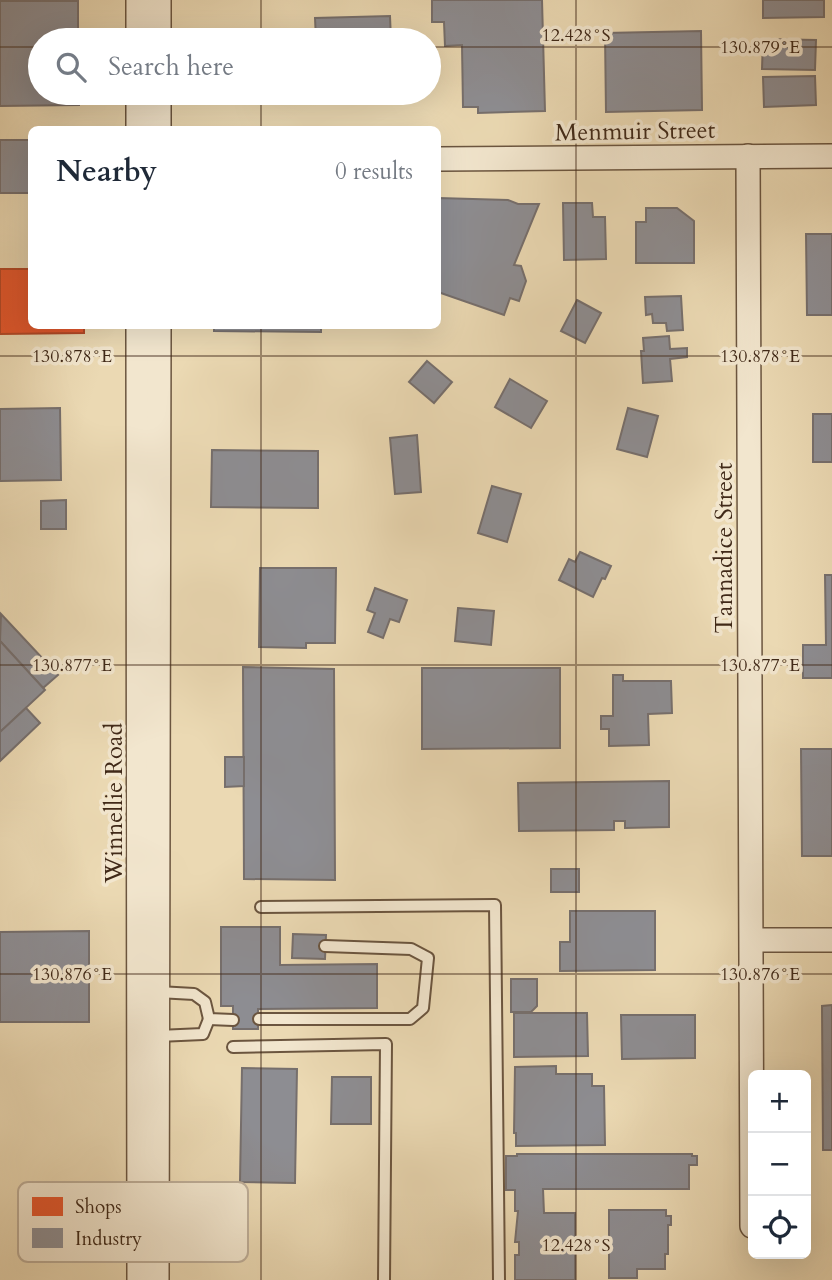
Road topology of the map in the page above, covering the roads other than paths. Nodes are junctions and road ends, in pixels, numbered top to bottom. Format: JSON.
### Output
{"nodes":[{"id":1,"x":138,"y":0,"type":"edge"},
{"id":2,"x":159,"y":0,"type":"edge"},
{"id":3,"x":138,"y":28,"type":"edge"},
{"id":4,"x":159,"y":28,"type":"edge"},
{"id":5,"x":138,"y":105,"type":"edge"},
{"id":6,"x":159,"y":105,"type":"edge"},
{"id":7,"x":138,"y":126,"type":"edge"},
{"id":8,"x":159,"y":126,"type":"edge"},
{"id":9,"x":748,"y":156,"type":"junction"},
{"id":10,"x":832,"y":156,"type":"edge"},
{"id":11,"x":441,"y":159,"type":"edge"},
{"id":12,"x":138,"y":329,"type":"edge"},
{"id":13,"x":159,"y":329,"type":"edge"},
{"id":14,"x":261,"y":907,"type":"dead end"},
{"id":15,"x":752,"y":940,"type":"junction"},
{"id":16,"x":832,"y":940,"type":"edge"},
{"id":17,"x":325,"y":946,"type":"dead end"},
{"id":18,"x":158,"y":992,"type":"junction"},
{"id":19,"x":209,"y":1019,"type":"junction"},
{"id":20,"x":258,"y":1019,"type":"dead end"},
{"id":21,"x":233,"y":1020,"type":"dead end"},
{"id":22,"x":158,"y":1036,"type":"junction"},
{"id":23,"x":233,"y":1047,"type":"dead end"},
{"id":24,"x":139,"y":1182,"type":"edge"},
{"id":25,"x":157,"y":1182,"type":"edge"},
{"id":26,"x":752,"y":1196,"type":"edge"},
{"id":27,"x":139,"y":1262,"type":"edge"},
{"id":28,"x":157,"y":1262,"type":"edge"},
{"id":29,"x":139,"y":1280,"type":"edge"},
{"id":30,"x":157,"y":1280,"type":"edge"},
{"id":31,"x":384,"y":1280,"type":"edge"},
{"id":32,"x":499,"y":1280,"type":"edge"}],
"edges":[{"from":1,"to":3,"type":"street"},
{"from":2,"to":4,"type":"street"},
{"from":5,"to":7,"type":"street"},
{"from":6,"to":8,"type":"street"},
{"from":9,"to":10,"type":"street","name":"Menmuir Street"},
{"from":9,"to":11,"type":"street","name":"Menmuir Street"},
{"from":9,"to":15,"type":"street","name":"Tannadice Street"},
{"from":12,"to":24,"type":"street","name":"Winnellie Road"},
{"from":13,"to":18,"type":"street","name":"Winnellie Road"},
{"from":14,"to":32,"type":"lane"},
{"from":15,"to":16,"type":"street"},
{"from":15,"to":26,"type":"street","name":"Tannadice Street"},
{"from":17,"to":20,"type":"lane"},
{"from":18,"to":19,"type":"lane"},
{"from":18,"to":22,"type":"street","name":"Winnellie Road"},
{"from":19,"to":21,"type":"lane"},
{"from":19,"to":22,"type":"lane"},
{"from":22,"to":25,"type":"street","name":"Winnellie Road"},
{"from":23,"to":31,"type":"lane"},
{"from":27,"to":29,"type":"street","name":"Winnellie Road"},
{"from":28,"to":30,"type":"street","name":"Winnellie Road"}]}
